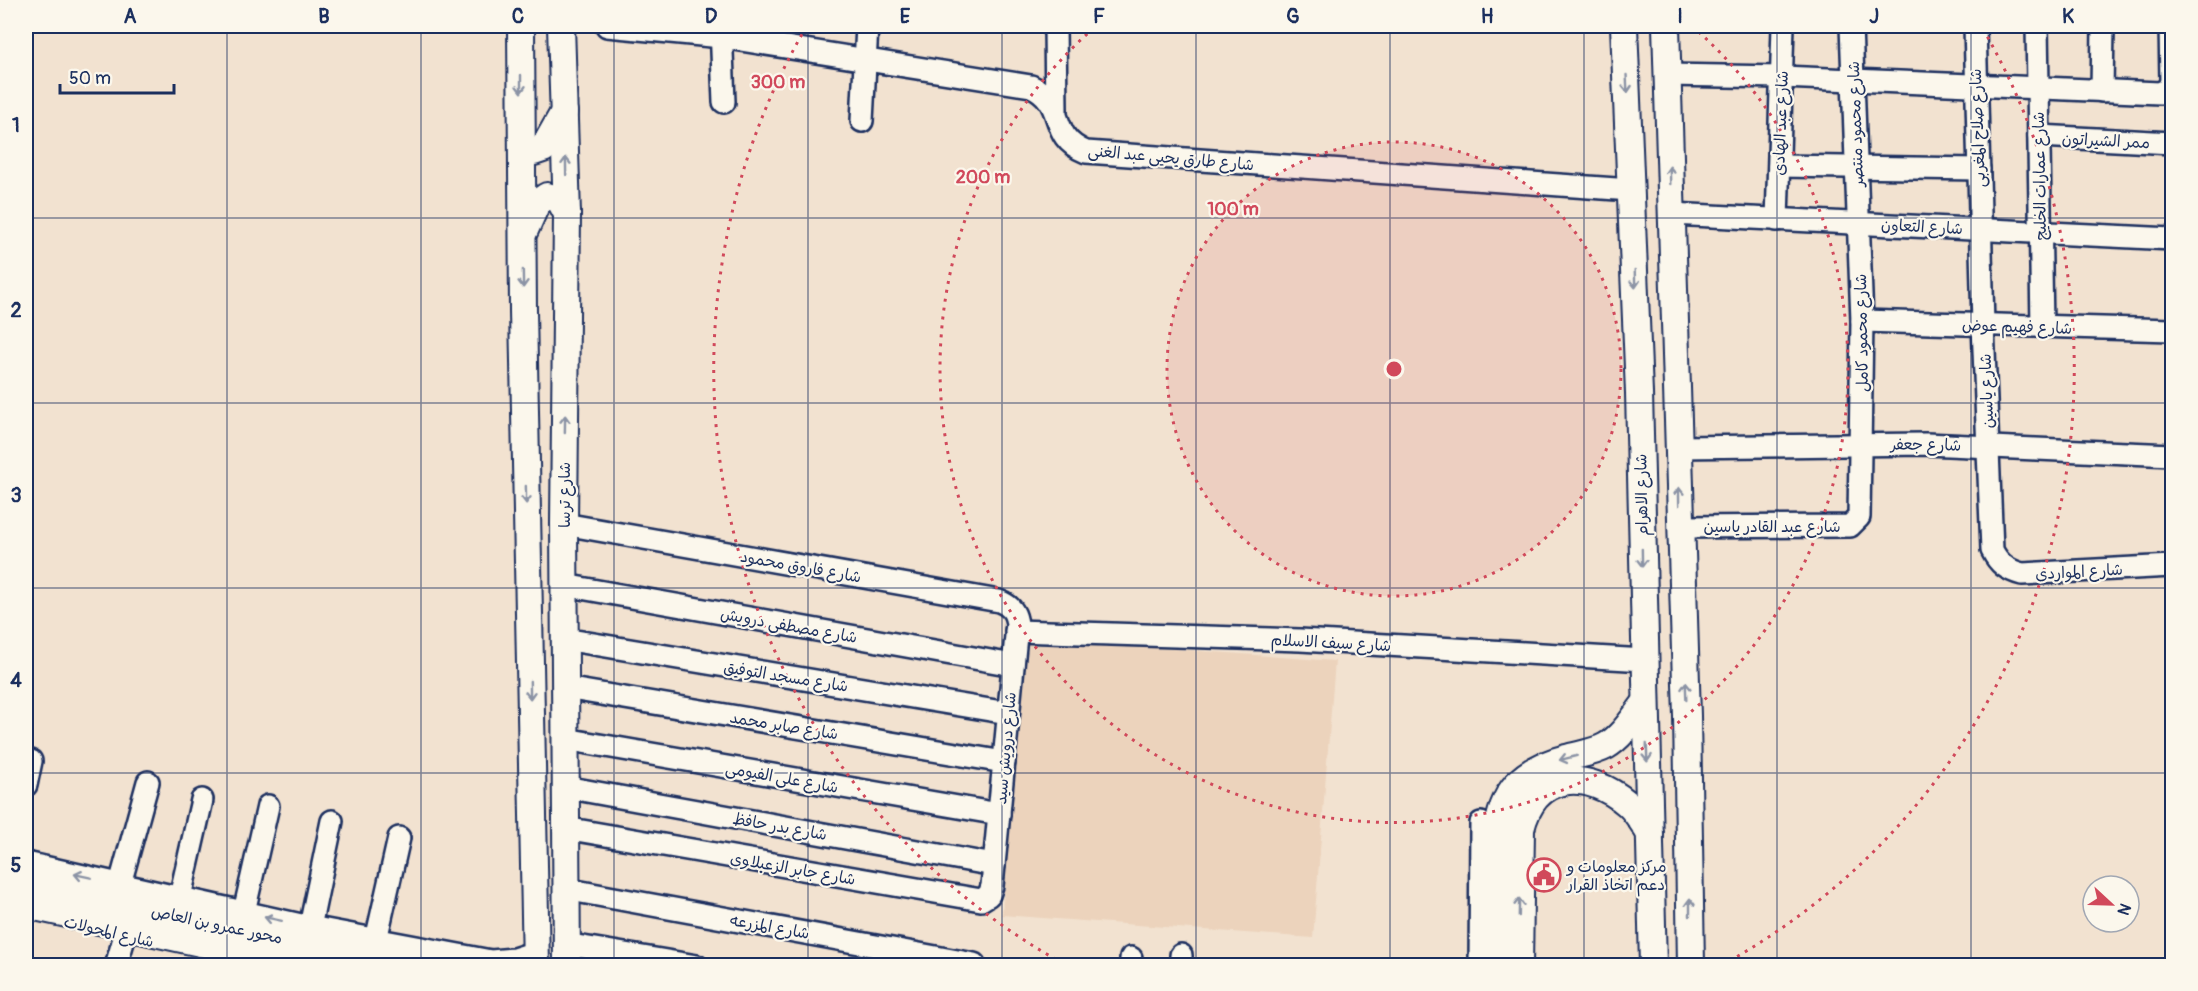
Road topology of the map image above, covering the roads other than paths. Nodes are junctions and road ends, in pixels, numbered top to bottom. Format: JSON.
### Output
{"nodes":[{"id":1,"x":521,"y":26,"type":"edge"},
{"id":2,"x":561,"y":26,"type":"edge"},
{"id":3,"x":607,"y":26,"type":"edge"},
{"id":4,"x":867,"y":26,"type":"edge"},
{"id":5,"x":1055,"y":26,"type":"edge"},
{"id":6,"x":1624,"y":26,"type":"edge"},
{"id":7,"x":1666,"y":26,"type":"edge"},
{"id":8,"x":1784,"y":26,"type":"edge"},
{"id":9,"x":1851,"y":26,"type":"edge"},
{"id":10,"x":1976,"y":26,"type":"edge"},
{"id":11,"x":2037,"y":26,"type":"edge"},
{"id":12,"x":2103,"y":26,"type":"edge"},
{"id":13,"x":2170,"y":26,"type":"edge"},
{"id":14,"x":722,"y":31,"type":"edge"},
{"id":15,"x":865,"y":60,"type":"junction"},
{"id":16,"x":1666,"y":75,"type":"junction"},
{"id":17,"x":1782,"y":77,"type":"junction"},
{"id":18,"x":1853,"y":81,"type":"junction"},
{"id":19,"x":1976,"y":86,"type":"junction"},
{"id":20,"x":2038,"y":89,"type":"junction"},
{"id":21,"x":2102,"y":91,"type":"junction"},
{"id":22,"x":724,"y":102,"type":"dead end"},
{"id":23,"x":564,"y":111,"type":"junction"},
{"id":24,"x":1056,"y":111,"type":"junction"},
{"id":25,"x":862,"y":120,"type":"dead end"},
{"id":26,"x":2039,"y":136,"type":"junction"},
{"id":27,"x":2172,"y":143,"type":"edge"},
{"id":28,"x":522,"y":147,"type":"junction"},
{"id":29,"x":1779,"y":166,"type":"junction"},
{"id":30,"x":1856,"y":167,"type":"junction"},
{"id":31,"x":1978,"y":169,"type":"junction"},
{"id":32,"x":1631,"y":190,"type":"junction"},
{"id":33,"x":567,"y":214,"type":"junction"},
{"id":34,"x":1671,"y":214,"type":"junction"},
{"id":35,"x":1777,"y":220,"type":"junction"},
{"id":36,"x":1858,"y":223,"type":"junction"},
{"id":37,"x":1980,"y":230,"type":"junction"},
{"id":38,"x":2040,"y":232,"type":"junction"},
{"id":39,"x":522,"y":238,"type":"junction"},
{"id":40,"x":2172,"y":239,"type":"edge"},
{"id":41,"x":1862,"y":321,"type":"junction"},
{"id":42,"x":1983,"y":325,"type":"junction"},
{"id":43,"x":2042,"y":327,"type":"junction"},
{"id":44,"x":2172,"y":330,"type":"edge"},
{"id":45,"x":1861,"y":443,"type":"junction"},
{"id":46,"x":1988,"y":445,"type":"junction"},
{"id":47,"x":1678,"y":447,"type":"junction"},
{"id":48,"x":2172,"y":455,"type":"edge"},
{"id":49,"x":564,"y":524,"type":"junction"},
{"id":50,"x":1680,"y":527,"type":"junction"},
{"id":51,"x":2172,"y":566,"type":"edge"},
{"id":52,"x":564,"y":585,"type":"junction"},
{"id":53,"x":1016,"y":632,"type":"junction"},
{"id":54,"x":564,"y":639,"type":"junction"},
{"id":55,"x":1645,"y":660,"type":"junction"},
{"id":56,"x":1013,"y":665,"type":"junction"},
{"id":57,"x":565,"y":688,"type":"junction"},
{"id":58,"x":1646,"y":702,"type":"junction"},
{"id":59,"x":1008,"y":713,"type":"junction"},
{"id":60,"x":565,"y":739,"type":"junction"},
{"id":61,"x":31,"y":762,"type":"dead end"},
{"id":62,"x":1004,"y":762,"type":"junction"},
{"id":63,"x":148,"y":782,"type":"dead end"},
{"id":64,"x":26,"y":785,"type":"edge"},
{"id":65,"x":565,"y":787,"type":"junction"},
{"id":66,"x":202,"y":800,"type":"dead end"},
{"id":67,"x":268,"y":806,"type":"dead end"},
{"id":68,"x":999,"y":814,"type":"junction"},
{"id":69,"x":332,"y":821,"type":"dead end"},
{"id":70,"x":1481,"y":823,"type":"dead end"},
{"id":71,"x":565,"y":828,"type":"junction"},
{"id":72,"x":1650,"y":834,"type":"junction"},
{"id":73,"x":399,"y":838,"type":"dead end"},
{"id":74,"x":26,"y":863,"type":"edge"},
{"id":75,"x":994,"y":865,"type":"junction"},
{"id":76,"x":26,"y":882,"type":"edge"},
{"id":77,"x":120,"y":884,"type":"junction"},
{"id":78,"x":565,"y":889,"type":"junction"},
{"id":79,"x":180,"y":897,"type":"junction"},
{"id":80,"x":26,"y":905,"type":"edge"},
{"id":81,"x":26,"y":912,"type":"edge"},
{"id":82,"x":244,"y":912,"type":"junction"},
{"id":83,"x":310,"y":927,"type":"junction"},
{"id":84,"x":125,"y":934,"type":"junction"},
{"id":85,"x":376,"y":940,"type":"junction"},
{"id":86,"x":536,"y":959,"type":"edge"},
{"id":87,"x":567,"y":960,"type":"edge"},
{"id":88,"x":494,"y":964,"type":"edge"},
{"id":89,"x":974,"y":964,"type":"dead end"},
{"id":90,"x":116,"y":966,"type":"edge"},
{"id":91,"x":262,"y":966,"type":"edge"},
{"id":92,"x":306,"y":966,"type":"edge"},
{"id":93,"x":409,"y":966,"type":"edge"},
{"id":94,"x":697,"y":966,"type":"edge"},
{"id":95,"x":1480,"y":966,"type":"edge"},
{"id":96,"x":1497,"y":966,"type":"edge"},
{"id":97,"x":1519,"y":966,"type":"edge"},
{"id":98,"x":1653,"y":966,"type":"edge"},
{"id":99,"x":1691,"y":966,"type":"edge"}],
"edges":[{"from":1,"to":28,"type":"main road","one_way":true},
{"from":2,"to":23,"type":"main road","name":"شارع ترسا"},
{"from":3,"to":14,"type":"street","name":"شارع طارق يحيى عبد الغنى"},
{"from":4,"to":15,"type":"street"},
{"from":5,"to":24,"type":"street"},
{"from":6,"to":32,"type":"main road","name":"شارع الاهرام","one_way":true},
{"from":7,"to":16,"type":"main road"},
{"from":8,"to":17,"type":"street","name":"شارع عبد الهادى"},
{"from":9,"to":18,"type":"street","name":"شارع محمود منتصر"},
{"from":10,"to":19,"type":"street","name":"شارع صلاح المغربى"},
{"from":11,"to":20,"type":"street","name":"شارع عمارات الخليج"},
{"from":12,"to":21,"type":"street"},
{"from":13,"to":21,"type":"street"},
{"from":14,"to":15,"type":"street","name":"شارع طارق يحيى عبد الغنى"},
{"from":14,"to":22,"type":"street"},
{"from":15,"to":24,"type":"street","name":"شارع طارق يحيى عبد الغنى"},
{"from":15,"to":25,"type":"street"},
{"from":16,"to":17,"type":"street"},
{"from":34,"to":16,"type":"main road","one_way":true},
{"from":17,"to":18,"type":"street"},
{"from":17,"to":29,"type":"street","name":"شارع عبد الهادى"},
{"from":18,"to":19,"type":"street"},
{"from":18,"to":30,"type":"street","name":"شارع محمود منتصر"},
{"from":19,"to":20,"type":"street"},
{"from":19,"to":31,"type":"street","name":"شارع صلاح المغربى"},
{"from":20,"to":21,"type":"street"},
{"from":20,"to":26,"type":"street","name":"شارع عمارات الخليج"},
{"from":23,"to":28,"type":"main road"},
{"from":33,"to":23,"type":"main road","name":"شارع ترسا","one_way":true},
{"from":24,"to":32,"type":"street","name":"شارع طارق يحيى عبد الغنى"},
{"from":26,"to":27,"type":"street","name":"ممر الشيراتون"},
{"from":26,"to":38,"type":"street","name":"شارع عمارات الخليج"},
{"from":28,"to":39,"type":"main road"},
{"from":29,"to":30,"type":"street"},
{"from":29,"to":35,"type":"street","name":"شارع عبد الهادى"},
{"from":30,"to":31,"type":"street"},
{"from":30,"to":36,"type":"street","name":"شارع محمود منتصر"},
{"from":31,"to":37,"type":"street","name":"شارع صلاح المغربى"},
{"from":32,"to":55,"type":"main road","name":"شارع الاهرام","one_way":true},
{"from":33,"to":39,"type":"main road"},
{"from":49,"to":33,"type":"main road","name":"شارع ترسا","one_way":true},
{"from":34,"to":35,"type":"street","name":"شارع التعاون"},
{"from":34,"to":47,"type":"main road"},
{"from":35,"to":36,"type":"street","name":"شارع التعاون"},
{"from":36,"to":37,"type":"street","name":"شارع التعاون"},
{"from":36,"to":41,"type":"street","name":"شارع محمود كامل"},
{"from":37,"to":38,"type":"street","name":"شارع التعاون"},
{"from":37,"to":42,"type":"street","name":"شارع ياسين"},
{"from":38,"to":40,"type":"street","name":"شارع التعاون"},
{"from":38,"to":43,"type":"street","name":"شارع عمارات الخليج"},
{"from":39,"to":86,"type":"main road","one_way":true},
{"from":41,"to":42,"type":"street","name":"شارع فهيم عوض"},
{"from":41,"to":45,"type":"street","name":"شارع محمود كامل"},
{"from":42,"to":43,"type":"street","name":"شارع فهيم عوض"},
{"from":42,"to":46,"type":"street","name":"شارع ياسين"},
{"from":43,"to":44,"type":"street","name":"شارع فهيم عوض"},
{"from":45,"to":46,"type":"street","name":"شارع جعفر"},
{"from":45,"to":47,"type":"street","name":"شارع جعفر"},
{"from":45,"to":50,"type":"street","name":"شارع عبد القادر ياسين"},
{"from":46,"to":48,"type":"street","name":"شارع جعفر"},
{"from":46,"to":51,"type":"street","name":"شارع المواردى"},
{"from":50,"to":47,"type":"main road","one_way":true},
{"from":49,"to":52,"type":"main road","name":"شارع ترسا"},
{"from":49,"to":53,"type":"street","name":"شارع فاروق محمود"},
{"from":99,"to":50,"type":"main road","one_way":true},
{"from":52,"to":54,"type":"main road","name":"شارع ترسا"},
{"from":52,"to":56,"type":"street","name":"شارع مصطفى درويش"},
{"from":53,"to":55,"type":"street","name":"شارع سيف الاسلام"},
{"from":53,"to":56,"type":"street","name":"شارع درويش سيد"},
{"from":54,"to":57,"type":"main road","name":"شارع ترسا"},
{"from":54,"to":59,"type":"street","name":"شارع مسجد التوفيق"},
{"from":55,"to":58,"type":"main road","name":"شارع الاهرام"},
{"from":56,"to":59,"type":"street","name":"شارع درويش سيد"},
{"from":57,"to":60,"type":"main road","name":"شارع ترسا"},
{"from":57,"to":62,"type":"street","name":"شارع صابر محمد"},
{"from":58,"to":72,"type":"main road","name":"شارع الاهرام","one_way":true},
{"from":58,"to":96,"type":"main road","one_way":true},
{"from":59,"to":62,"type":"street","name":"شارع درويش سيد"},
{"from":60,"to":65,"type":"main road","name":"شارع ترسا"},
{"from":60,"to":68,"type":"street","name":"شارع على الفيومى"},
{"from":61,"to":64,"type":"street"},
{"from":62,"to":68,"type":"street","name":"شارع درويش سيد"},
{"from":63,"to":77,"type":"street"},
{"from":65,"to":71,"type":"main road","name":"شارع ترسا"},
{"from":65,"to":75,"type":"street","name":"شارع بدر حافظ"},
{"from":66,"to":79,"type":"street"},
{"from":67,"to":82,"type":"street"},
{"from":68,"to":75,"type":"street","name":"شارع درويش سيد"},
{"from":69,"to":83,"type":"street"},
{"from":70,"to":95,"type":"street"},
{"from":71,"to":75,"type":"street","name":"شارع جابر الزعبلاوى"},
{"from":71,"to":78,"type":"main road","name":"شارع ترسا"},
{"from":97,"to":72,"type":"main road","one_way":true},
{"from":72,"to":98,"type":"main road","name":"شارع الاهرام"},
{"from":73,"to":85,"type":"street"},
{"from":77,"to":74,"type":"street","one_way":true},
{"from":76,"to":93,"type":"main road","name":"محور عمرو بن العاص"},
{"from":77,"to":79,"type":"street"},
{"from":78,"to":87,"type":"main road","name":"شارع ترسا"},
{"from":78,"to":89,"type":"street","name":"شارع المزرعه"},
{"from":79,"to":82,"type":"street"},
{"from":80,"to":92,"type":"main road","name":"محور عمرو بن العاص"},
{"from":81,"to":84,"type":"street","name":"شارع المحولات"},
{"from":83,"to":82,"type":"street","one_way":true},
{"from":83,"to":85,"type":"street"},
{"from":84,"to":90,"type":"street"},
{"from":84,"to":91,"type":"street","name":"شارع المحولات"},
{"from":85,"to":88,"type":"street"},
{"from":86,"to":88,"type":"street"},
{"from":87,"to":94,"type":"street"}]}
